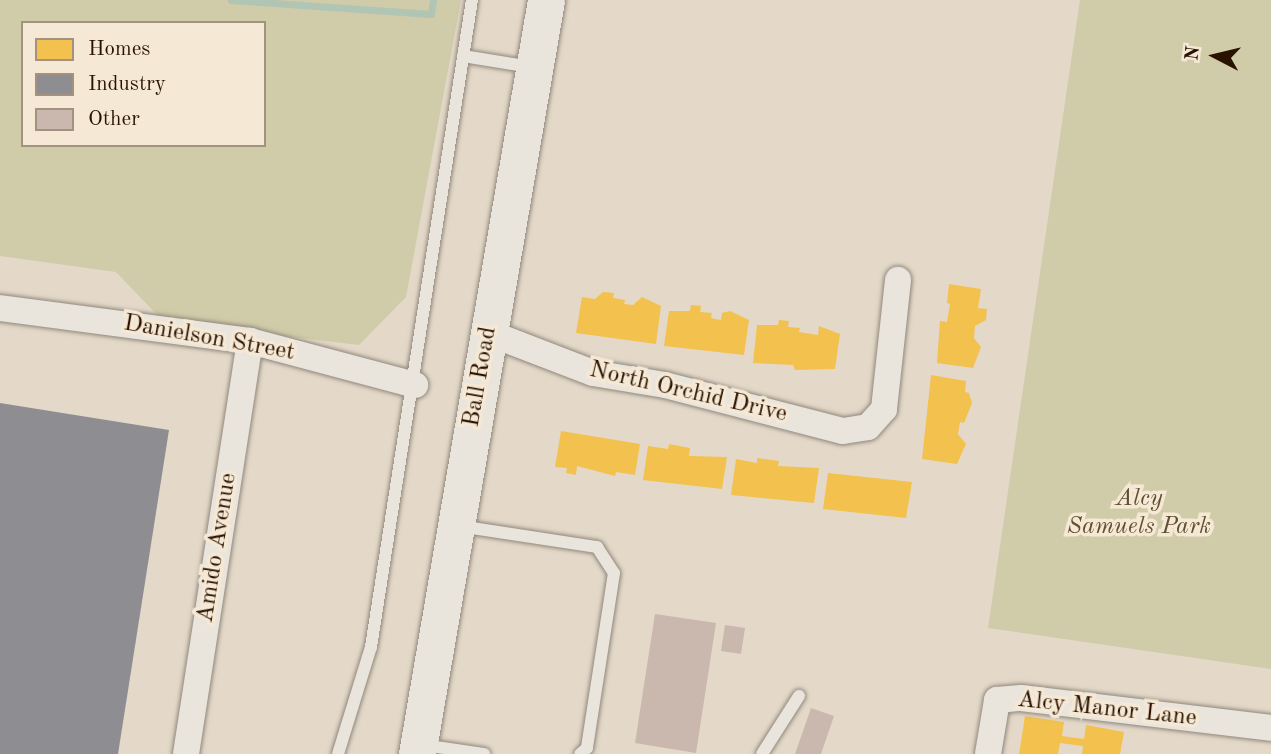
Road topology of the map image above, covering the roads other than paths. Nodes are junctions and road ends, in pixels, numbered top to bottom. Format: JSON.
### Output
{"nodes":[{"id":1,"x":472,"y":0,"type":"edge"},
{"id":2,"x":547,"y":0,"type":"edge"},
{"id":3,"x":463,"y":56,"type":"junction"},
{"id":4,"x":535,"y":68,"type":"junction"},
{"id":5,"x":898,"y":280,"type":"dead end"},
{"id":6,"x":0,"y":308,"type":"edge"},
{"id":7,"x":489,"y":333,"type":"junction"},
{"id":8,"x":250,"y":341,"type":"junction"},
{"id":9,"x":415,"y":385,"type":"junction"},
{"id":10,"x":455,"y":526,"type":"junction"},
{"id":11,"x":799,"y":696,"type":"dead end"},
{"id":12,"x":1271,"y":728,"type":"edge"},
{"id":13,"x":418,"y":749,"type":"edge"},
{"id":14,"x":186,"y":754,"type":"edge"},
{"id":15,"x":338,"y":754,"type":"edge"},
{"id":16,"x":484,"y":754,"type":"edge"},
{"id":17,"x":580,"y":754,"type":"edge"},
{"id":18,"x":762,"y":754,"type":"edge"},
{"id":19,"x":988,"y":754,"type":"edge"}],
"edges":[{"from":1,"to":3,"type":"lane"},
{"from":2,"to":4,"type":"main road","name":"Ball Road"},
{"from":3,"to":4,"type":"lane"},
{"from":3,"to":9,"type":"lane"},
{"from":4,"to":7,"type":"main road","name":"Ball Road"},
{"from":5,"to":7,"type":"street","name":"North Orchid Drive"},
{"from":6,"to":8,"type":"street","name":"Danielson Street"},
{"from":7,"to":10,"type":"main road","name":"Ball Road"},
{"from":8,"to":9,"type":"street","name":"Danielson Street"},
{"from":8,"to":14,"type":"street","name":"Amido Avenue"},
{"from":9,"to":15,"type":"lane"},
{"from":10,"to":13,"type":"main road","name":"Ball Road"},
{"from":10,"to":17,"type":"lane"},
{"from":11,"to":18,"type":"lane"},
{"from":12,"to":19,"type":"street","name":"Alcy Manor Lane"},
{"from":13,"to":16,"type":"lane"}]}
